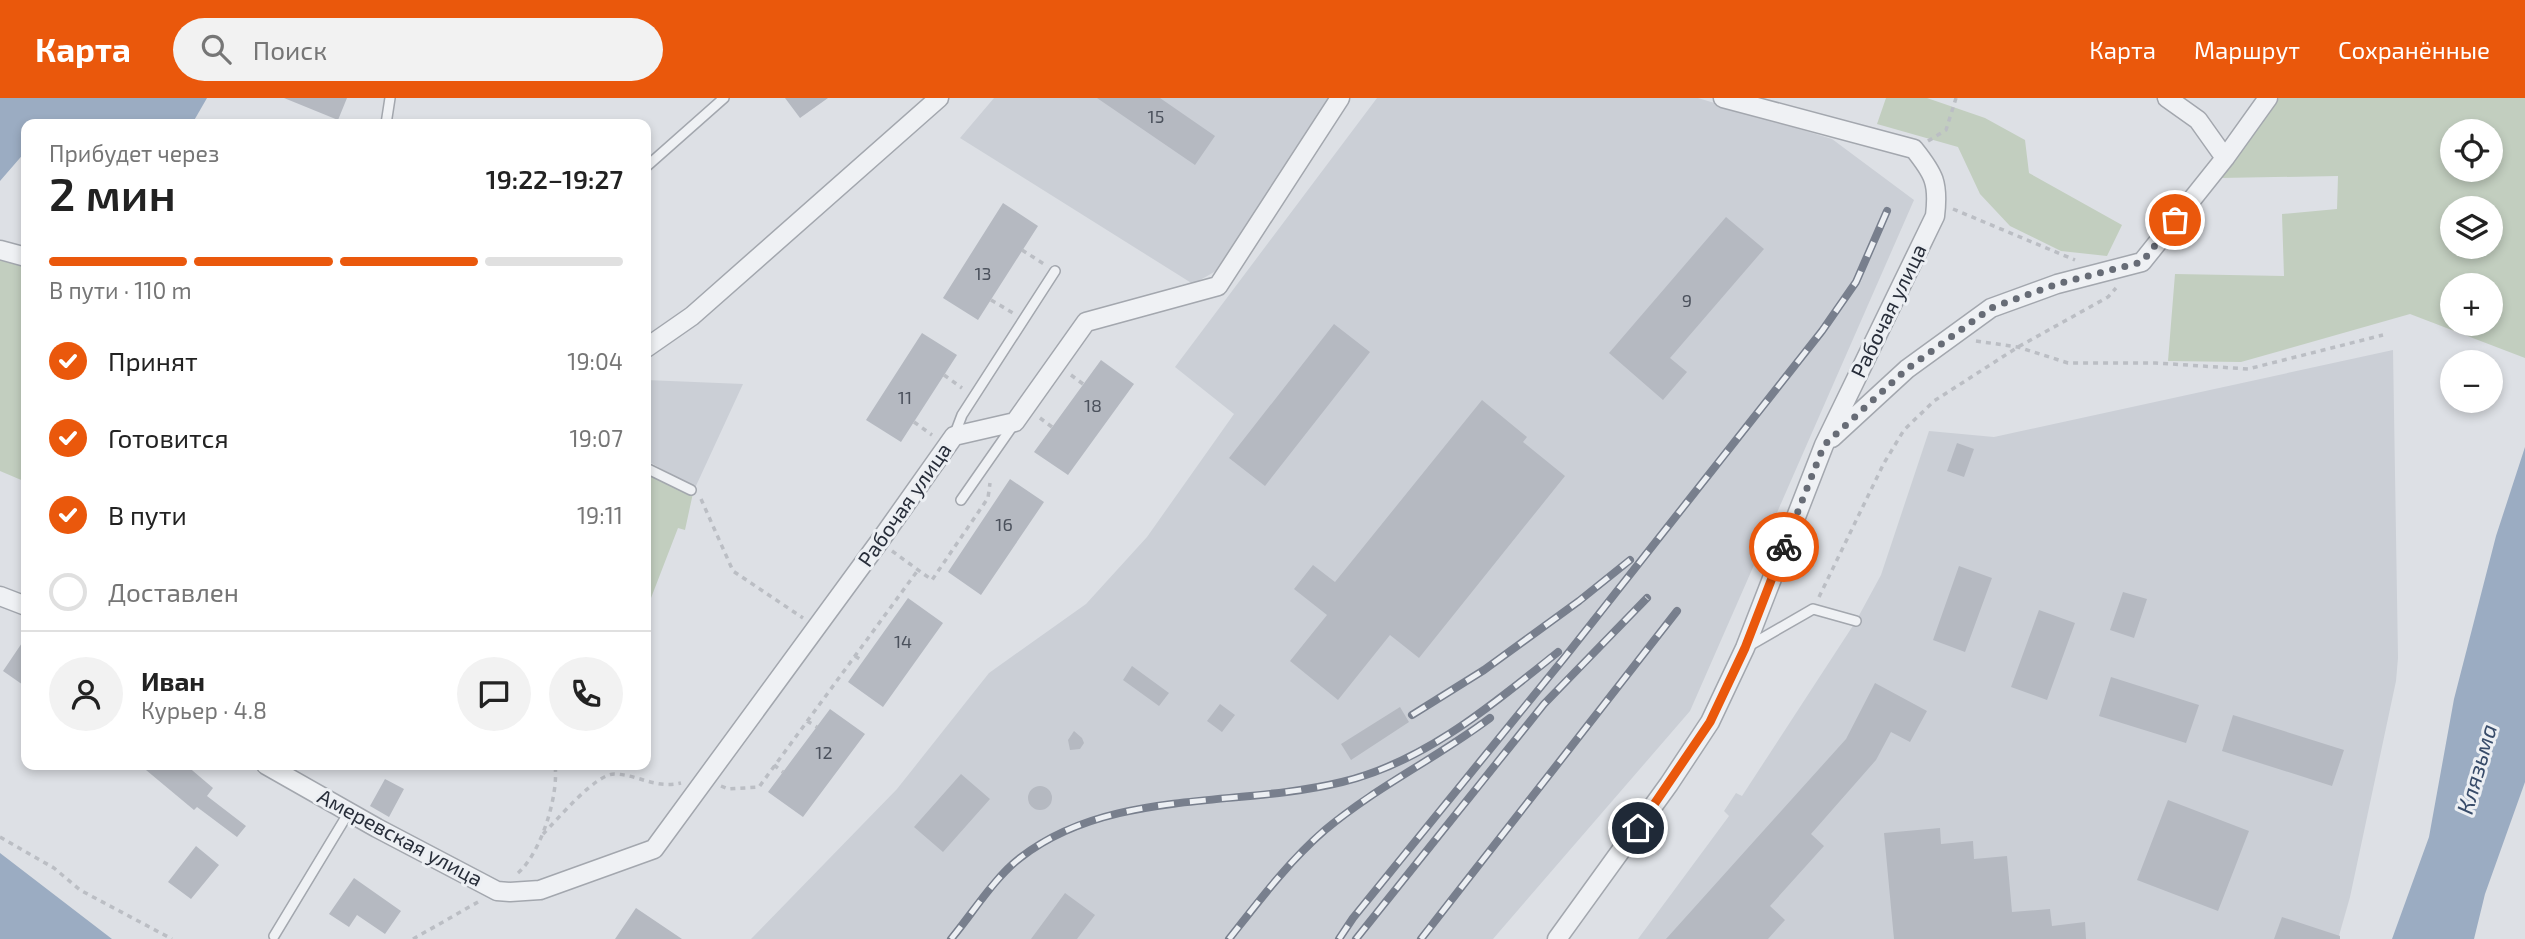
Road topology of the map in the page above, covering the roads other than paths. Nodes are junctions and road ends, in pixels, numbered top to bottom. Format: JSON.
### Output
{"nodes":[{"id":1,"x":390,"y":98,"type":"edge"},
{"id":2,"x":724,"y":98,"type":"edge"},
{"id":3,"x":939,"y":98,"type":"edge"},
{"id":4,"x":1340,"y":98,"type":"edge"},
{"id":5,"x":1723,"y":98,"type":"edge"},
{"id":6,"x":2167,"y":98,"type":"edge"},
{"id":7,"x":2268,"y":98,"type":"edge"},
{"id":8,"x":387,"y":119,"type":"edge"},
{"id":9,"x":2225,"y":158,"type":"junction"},
{"id":10,"x":651,"y":163,"type":"edge"},
{"id":11,"x":0,"y":250,"type":"edge"},
{"id":12,"x":21,"y":256,"type":"edge"},
{"id":13,"x":1055,"y":271,"type":"road end"},
{"id":14,"x":651,"y":345,"type":"edge"},
{"id":15,"x":1015,"y":422,"type":"junction"},
{"id":16,"x":954,"y":436,"type":"junction"},
{"id":17,"x":1824,"y":445,"type":"junction"},
{"id":18,"x":651,"y":470,"type":"edge"},
{"id":19,"x":691,"y":490,"type":"road end"},
{"id":20,"x":961,"y":500,"type":"dead end"},
{"id":21,"x":0,"y":596,"type":"edge"},
{"id":22,"x":21,"y":604,"type":"edge"},
{"id":23,"x":1856,"y":621,"type":"dead end"},
{"id":24,"x":1745,"y":648,"type":"junction"},
{"id":25,"x":275,"y":770,"type":"edge"},
{"id":26,"x":349,"y":812,"type":"junction"},
{"id":27,"x":497,"y":891,"type":"joint"},
{"id":28,"x":274,"y":936,"type":"dead end"},
{"id":29,"x":1557,"y":939,"type":"edge"}],
"edges":[{"from":1,"to":8,"type":"lane"},
{"from":2,"to":10,"type":"lane"},
{"from":3,"to":14,"type":"street"},
{"from":4,"to":15,"type":"street"},
{"from":5,"to":17,"type":"street","name":"Рабочая улица"},
{"from":6,"to":9,"type":"street"},
{"from":7,"to":9,"type":"street"},
{"from":9,"to":17,"type":"street"},
{"from":11,"to":12,"type":"street"},
{"from":13,"to":16,"type":"lane"},
{"from":15,"to":16,"type":"street","name":"Рабочая улица"},
{"from":15,"to":20,"type":"lane"},
{"from":16,"to":27,"type":"street","name":"Рабочая улица"},
{"from":17,"to":24,"type":"street","name":"Рабочая улица"},
{"from":18,"to":19,"type":"lane"},
{"from":21,"to":22,"type":"street"},
{"from":23,"to":24,"type":"lane"},
{"from":24,"to":29,"type":"street","name":"Рабочая улица"},
{"from":25,"to":26,"type":"street","name":"Амеревская улица"},
{"from":26,"to":27,"type":"street","name":"Амеревская улица"},
{"from":26,"to":28,"type":"lane"}]}
